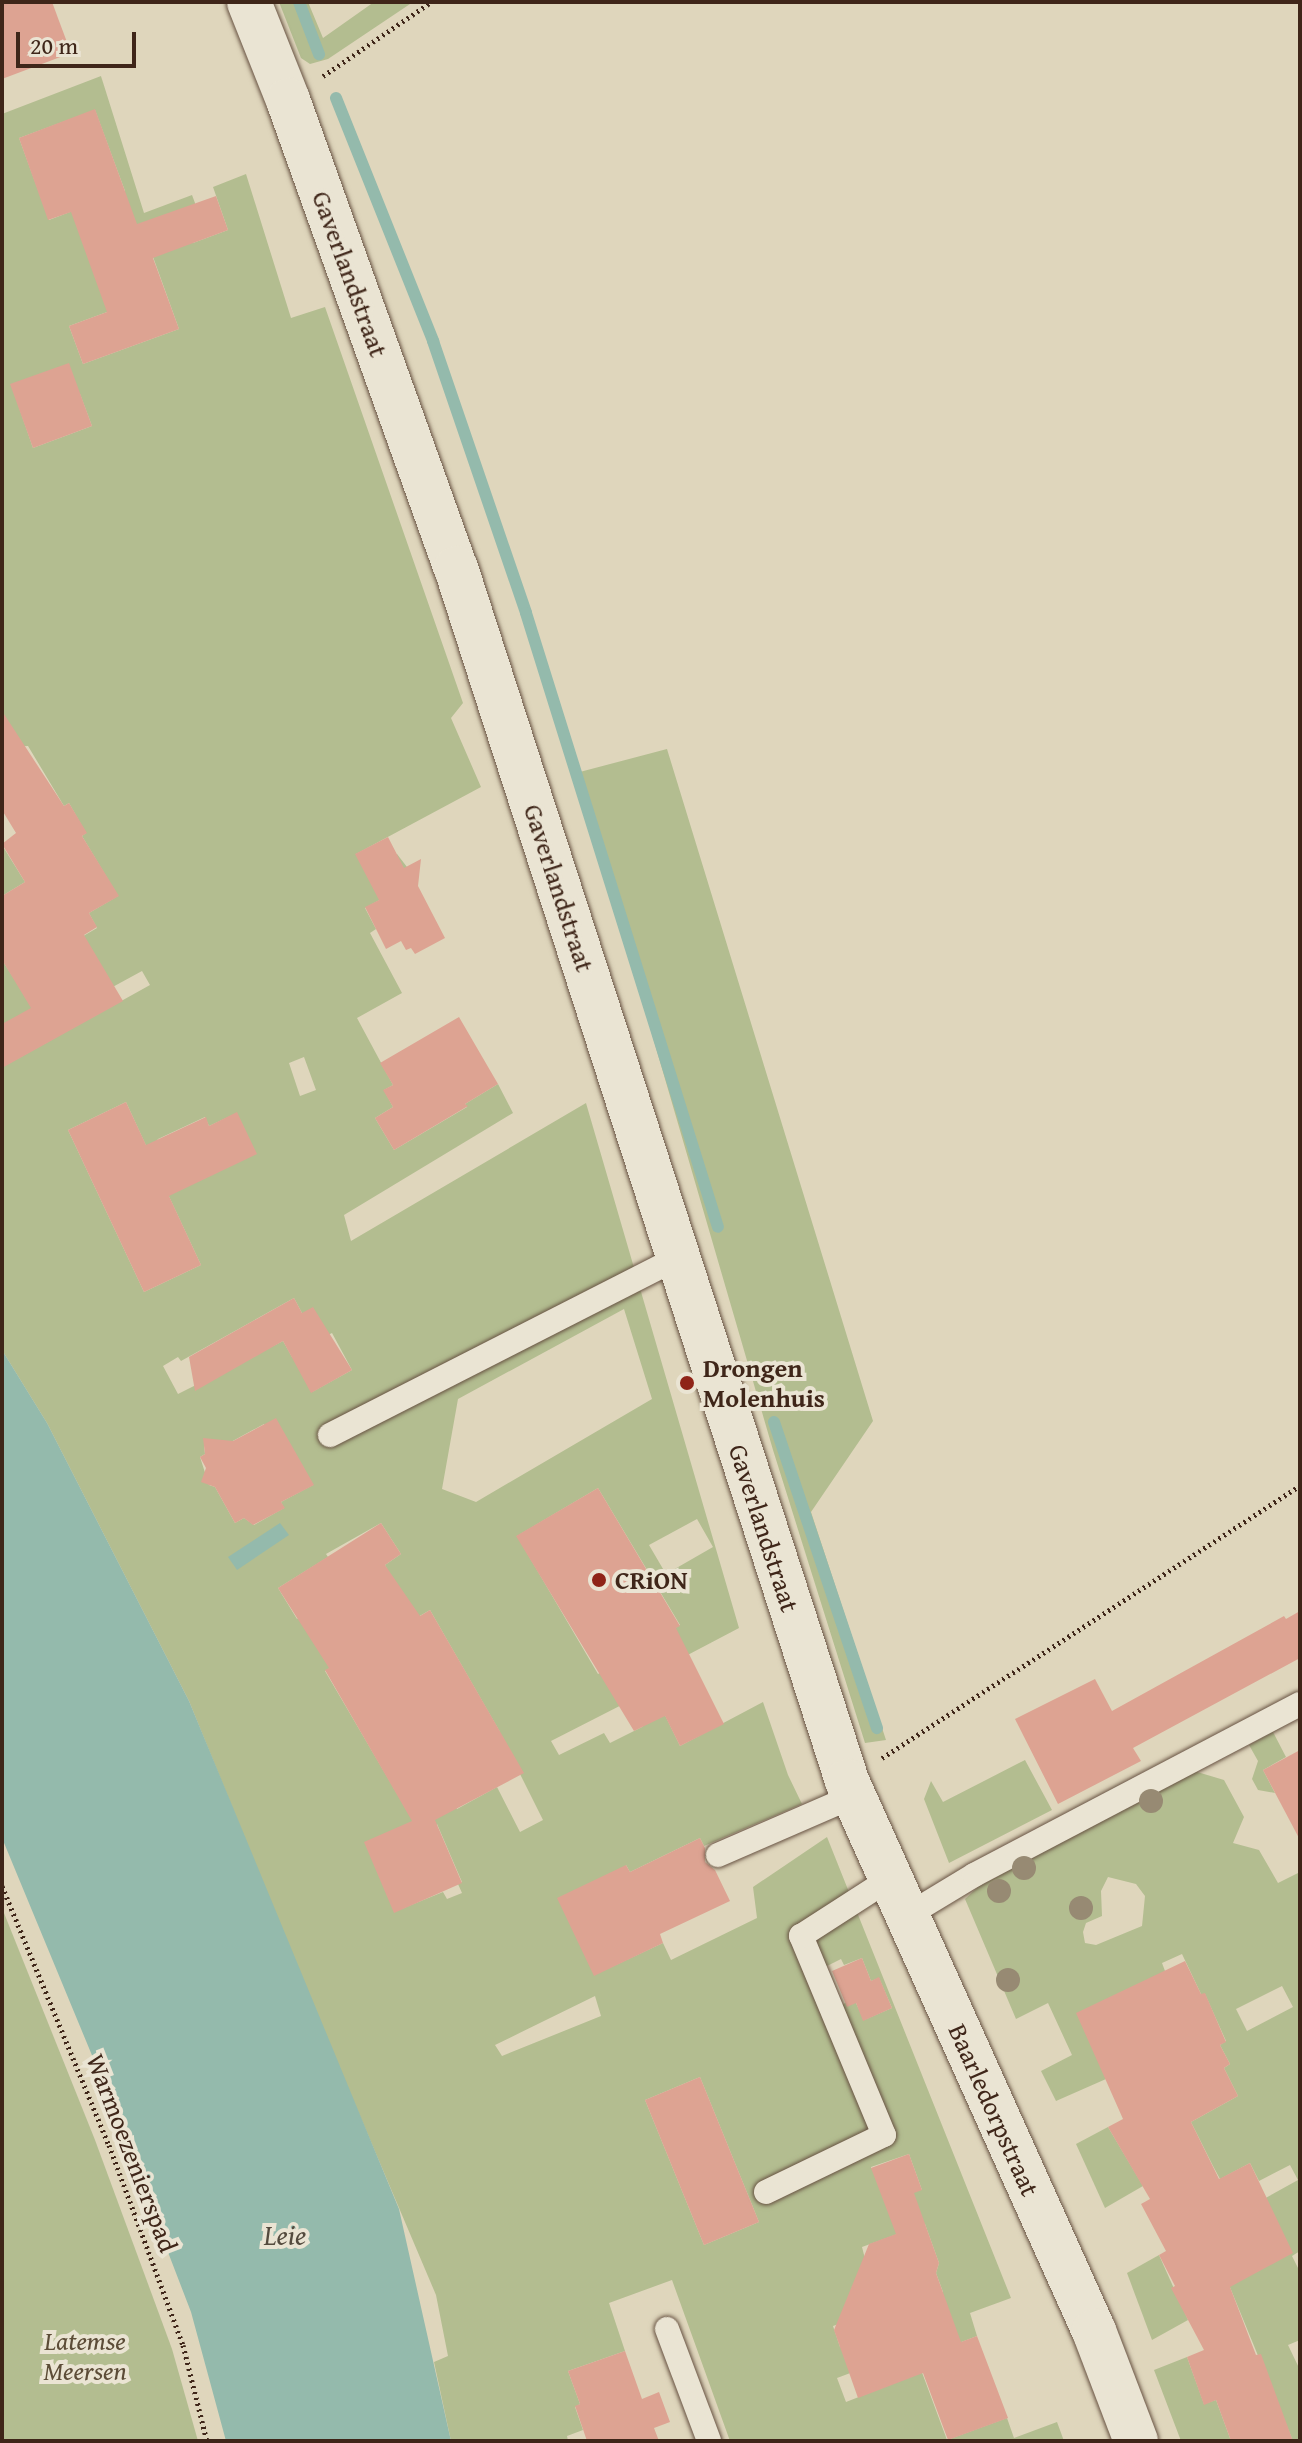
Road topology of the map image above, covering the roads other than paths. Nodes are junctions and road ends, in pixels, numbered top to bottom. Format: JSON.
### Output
{"nodes":[{"id":1,"x":249,"y":2,"type":"edge"},
{"id":2,"x":678,"y":1258,"type":"junction"},
{"id":3,"x":330,"y":1435,"type":"dead end"},
{"id":4,"x":1300,"y":1704,"type":"edge"},
{"id":5,"x":850,"y":1789,"type":"junction"},
{"id":6,"x":718,"y":1855,"type":"dead end"},
{"id":7,"x":899,"y":1897,"type":"junction"},
{"id":8,"x":766,"y":2192,"type":"dead end"},
{"id":9,"x":667,"y":2329,"type":"dead end"},
{"id":10,"x":709,"y":2441,"type":"edge"},
{"id":11,"x":1136,"y":2441,"type":"edge"}],
"edges":[{"from":1,"to":2,"type":"main road","name":"Gaverlandstraat"},
{"from":2,"to":3,"type":"lane"},
{"from":2,"to":5,"type":"main road","name":"Gaverlandstraat"},
{"from":4,"to":7,"type":"lane"},
{"from":5,"to":6,"type":"lane"},
{"from":5,"to":7,"type":"main road","name":"Baarledorpstraat"},
{"from":7,"to":8,"type":"lane"},
{"from":7,"to":11,"type":"main road","name":"Baarledorpstraat"},
{"from":9,"to":10,"type":"lane"}]}
